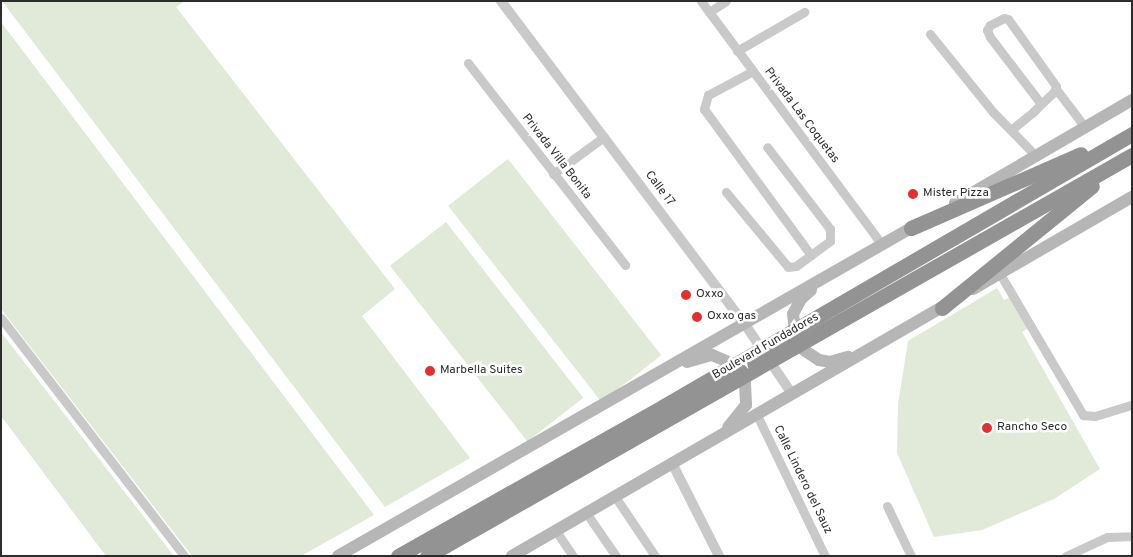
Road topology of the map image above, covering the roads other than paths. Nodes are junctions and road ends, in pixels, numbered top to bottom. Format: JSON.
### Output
{"nodes":[{"id":1,"x":501,"y":1,"type":"edge"},
{"id":2,"x":701,"y":1,"type":"edge"},
{"id":3,"x":726,"y":1,"type":"edge"},
{"id":4,"x":709,"y":12,"type":"junction"},
{"id":5,"x":804,"y":12,"type":"dead end"},
{"id":6,"x":930,"y":34,"type":"dead end"},
{"id":7,"x":737,"y":50,"type":"junction"},
{"id":8,"x":468,"y":63,"type":"dead end"},
{"id":9,"x":753,"y":72,"type":"junction"},
{"id":10,"x":1056,"y":89,"type":"junction"},
{"id":11,"x":1132,"y":100,"type":"edge"},
{"id":12,"x":1041,"y":104,"type":"junction"},
{"id":13,"x":1085,"y":127,"type":"junction"},
{"id":14,"x":1012,"y":129,"type":"junction"},
{"id":15,"x":1132,"y":134,"type":"edge"},
{"id":16,"x":604,"y":137,"type":"junction"},
{"id":17,"x":766,"y":147,"type":"dead end"},
{"id":18,"x":1036,"y":156,"type":"junction"},
{"id":19,"x":1128,"y":157,"type":"edge"},
{"id":20,"x":552,"y":174,"type":"junction"},
{"id":21,"x":726,"y":192,"type":"dead end"},
{"id":22,"x":1132,"y":197,"type":"edge"},
{"id":23,"x":908,"y":230,"type":"junction"},
{"id":24,"x":886,"y":242,"type":"junction"},
{"id":25,"x":811,"y":255,"type":"junction"},
{"id":26,"x":625,"y":266,"type":"dead end"},
{"id":27,"x":833,"y":272,"type":"junction"},
{"id":28,"x":1000,"y":274,"type":"junction"},
{"id":29,"x":942,"y":308,"type":"junction"},
{"id":30,"x":1,"y":318,"type":"edge"},
{"id":31,"x":744,"y":322,"type":"junction"},
{"id":32,"x":868,"y":350,"type":"junction"},
{"id":33,"x":652,"y":376,"type":"junction"},
{"id":34,"x":710,"y":388,"type":"junction"},
{"id":35,"x":792,"y":394,"type":"junction"},
{"id":36,"x":1132,"y":405,"type":"edge"},
{"id":37,"x":757,"y":415,"type":"junction"},
{"id":38,"x":705,"y":447,"type":"junction"},
{"id":39,"x":673,"y":465,"type":"junction"},
{"id":40,"x":616,"y":498,"type":"junction"},
{"id":41,"x":887,"y":506,"type":"dead end"},
{"id":42,"x":586,"y":514,"type":"junction"},
{"id":43,"x":556,"y":531,"type":"junction"},
{"id":44,"x":1132,"y":536,"type":"edge"},
{"id":45,"x":184,"y":556,"type":"edge"},
{"id":46,"x":338,"y":556,"type":"edge"},
{"id":47,"x":398,"y":556,"type":"edge"},
{"id":48,"x":427,"y":556,"type":"edge"},
{"id":49,"x":512,"y":556,"type":"edge"},
{"id":50,"x":573,"y":556,"type":"edge"},
{"id":51,"x":616,"y":556,"type":"edge"},
{"id":52,"x":655,"y":556,"type":"edge"},
{"id":53,"x":719,"y":556,"type":"edge"},
{"id":54,"x":825,"y":556,"type":"edge"},
{"id":55,"x":911,"y":556,"type":"edge"},
{"id":56,"x":1066,"y":556,"type":"edge"}],
"edges":[{"from":1,"to":16,"type":"street","name":"Calle 17"},
{"from":2,"to":4,"type":"street","name":"Privada Las Coquetas"},
{"from":3,"to":4,"type":"street"},
{"from":4,"to":7,"type":"street","name":"Privada Las Coquetas"},
{"from":5,"to":7,"type":"street"},
{"from":6,"to":14,"type":"street"},
{"from":7,"to":9,"type":"street","name":"Privada Las Coquetas"},
{"from":8,"to":20,"type":"street","name":"Privada Villa Bonita"},
{"from":9,"to":24,"type":"street","name":"Privada Las Coquetas"},
{"from":9,"to":25,"type":"street"},
{"from":10,"to":12,"type":"street"},
{"from":10,"to":12,"type":"street"},
{"from":10,"to":13,"type":"street"},
{"from":11,"to":13,"type":"main road"},
{"from":12,"to":14,"type":"street"},
{"from":13,"to":18,"type":"main road"},
{"from":14,"to":18,"type":"street"},
{"from":15,"to":23,"type":"highway"},
{"from":15,"to":34,"type":"highway","name":"Boulevard Fundadores"},
{"from":16,"to":20,"type":"street"},
{"from":16,"to":31,"type":"street","name":"Calle 17"},
{"from":17,"to":25,"type":"street"},
{"from":18,"to":23,"type":"main road"},
{"from":19,"to":29,"type":"highway"},
{"from":19,"to":34,"type":"highway","name":"Boulevard Fundadores"},
{"from":20,"to":26,"type":"street","name":"Privada Villa Bonita"},
{"from":21,"to":25,"type":"street"},
{"from":22,"to":28,"type":"main road"},
{"from":23,"to":24,"type":"main road"},
{"from":24,"to":27,"type":"main road"},
{"from":27,"to":31,"type":"main road"},
{"from":27,"to":32,"type":"main road"},
{"from":28,"to":29,"type":"main road"},
{"from":28,"to":36,"type":"street"},
{"from":29,"to":32,"type":"main road"},
{"from":30,"to":45,"type":"street"},
{"from":31,"to":33,"type":"main road"},
{"from":31,"to":35,"type":"street","name":"Calle 17"},
{"from":32,"to":35,"type":"main road"},
{"from":33,"to":38,"type":"main road"},
{"from":33,"to":46,"type":"main road"},
{"from":34,"to":47,"type":"highway","name":"Boulevard Fundadores"},
{"from":34,"to":48,"type":"highway","name":"Boulevard Fundadores"},
{"from":35,"to":37,"type":"main road"},
{"from":37,"to":38,"type":"main road"},
{"from":37,"to":54,"type":"street","name":"Calle Lindero del Sauz"},
{"from":38,"to":39,"type":"main road"},
{"from":39,"to":40,"type":"main road"},
{"from":39,"to":53,"type":"street"},
{"from":40,"to":42,"type":"main road"},
{"from":40,"to":52,"type":"street"},
{"from":41,"to":55,"type":"street"},
{"from":42,"to":43,"type":"main road"},
{"from":42,"to":51,"type":"street"},
{"from":43,"to":49,"type":"main road"},
{"from":43,"to":50,"type":"street"},
{"from":44,"to":56,"type":"street"}]}
